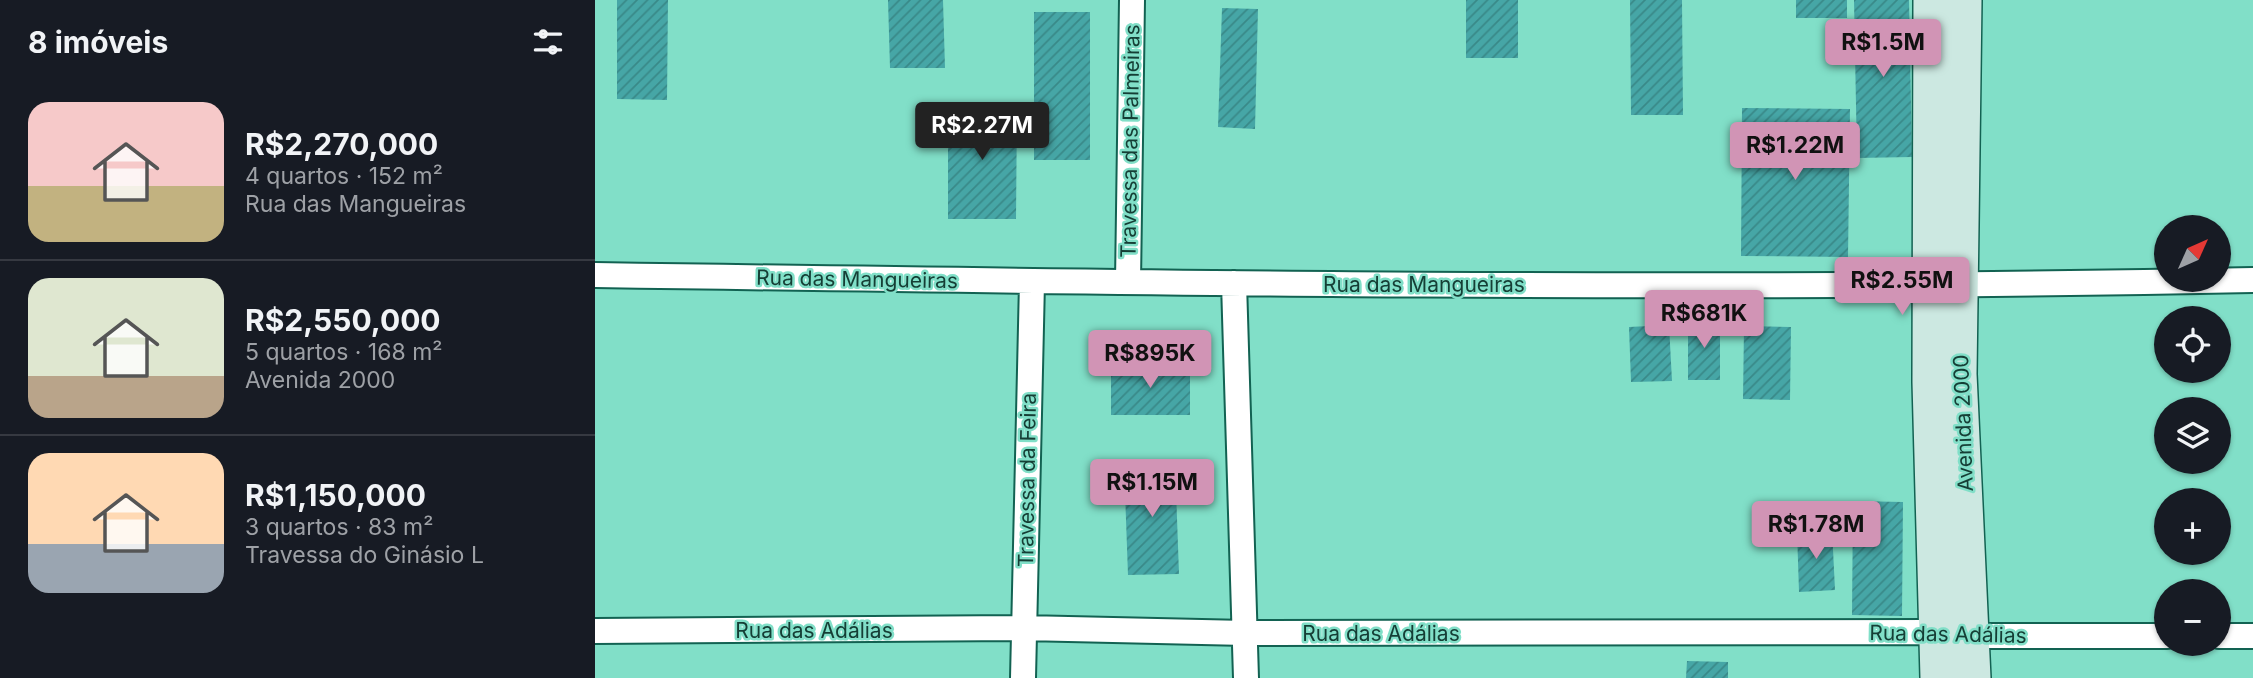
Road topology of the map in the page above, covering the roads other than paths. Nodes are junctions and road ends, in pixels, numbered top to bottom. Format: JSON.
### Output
{"nodes":[{"id":1,"x":1132,"y":0,"type":"edge"},
{"id":2,"x":1931,"y":0,"type":"edge"},
{"id":3,"x":1965,"y":0,"type":"edge"},
{"id":4,"x":595,"y":275,"type":"edge"},
{"id":5,"x":2253,"y":280,"type":"edge"},
{"id":6,"x":1032,"y":282,"type":"junction"},
{"id":7,"x":1128,"y":282,"type":"junction"},
{"id":8,"x":1234,"y":284,"type":"junction"},
{"id":9,"x":1945,"y":285,"type":"junction"},
{"id":10,"x":1024,"y":628,"type":"junction"},
{"id":11,"x":595,"y":631,"type":"edge"},
{"id":12,"x":1938,"y":632,"type":"junction"},
{"id":13,"x":1246,"y":633,"type":"junction"},
{"id":14,"x":1973,"y":635,"type":"junction"},
{"id":15,"x":2154,"y":636,"type":"edge"},
{"id":16,"x":2231,"y":636,"type":"edge"},
{"id":17,"x":2253,"y":636,"type":"edge"},
{"id":18,"x":1023,"y":678,"type":"edge"},
{"id":19,"x":1246,"y":678,"type":"edge"},
{"id":20,"x":1938,"y":678,"type":"edge"},
{"id":21,"x":1973,"y":678,"type":"edge"}],
"edges":[{"from":1,"to":7,"type":"street","name":"Travessa das Palmeiras"},
{"from":2,"to":9,"type":"street","name":"Avenida 2000"},
{"from":3,"to":9,"type":"street","name":"Avenida 2000"},
{"from":4,"to":6,"type":"street","name":"Rua das Mangueiras"},
{"from":5,"to":9,"type":"street","name":"Rua das Mangueiras"},
{"from":6,"to":7,"type":"street","name":"Rua das Mangueiras"},
{"from":6,"to":10,"type":"street","name":"Travessa da Feira"},
{"from":7,"to":8,"type":"street","name":"Rua das Mangueiras"},
{"from":8,"to":9,"type":"street","name":"Rua das Mangueiras"},
{"from":8,"to":13,"type":"street"},
{"from":9,"to":12,"type":"street","name":"Avenida 2000"},
{"from":9,"to":14,"type":"street","name":"Avenida 2000"},
{"from":10,"to":11,"type":"street","name":"Rua das Adálias"},
{"from":10,"to":13,"type":"street","name":"Rua das Adálias"},
{"from":10,"to":18,"type":"street","name":"Travessa da Feira"},
{"from":12,"to":13,"type":"street","name":"Rua das Adálias"},
{"from":12,"to":14,"type":"street","name":"Rua das Adálias"},
{"from":12,"to":20,"type":"street","name":"Avenida 2000"},
{"from":13,"to":19,"type":"street"},
{"from":14,"to":15,"type":"street","name":"Rua das Adálias"},
{"from":14,"to":21,"type":"street","name":"Avenida 2000"},
{"from":16,"to":17,"type":"street"}]}
